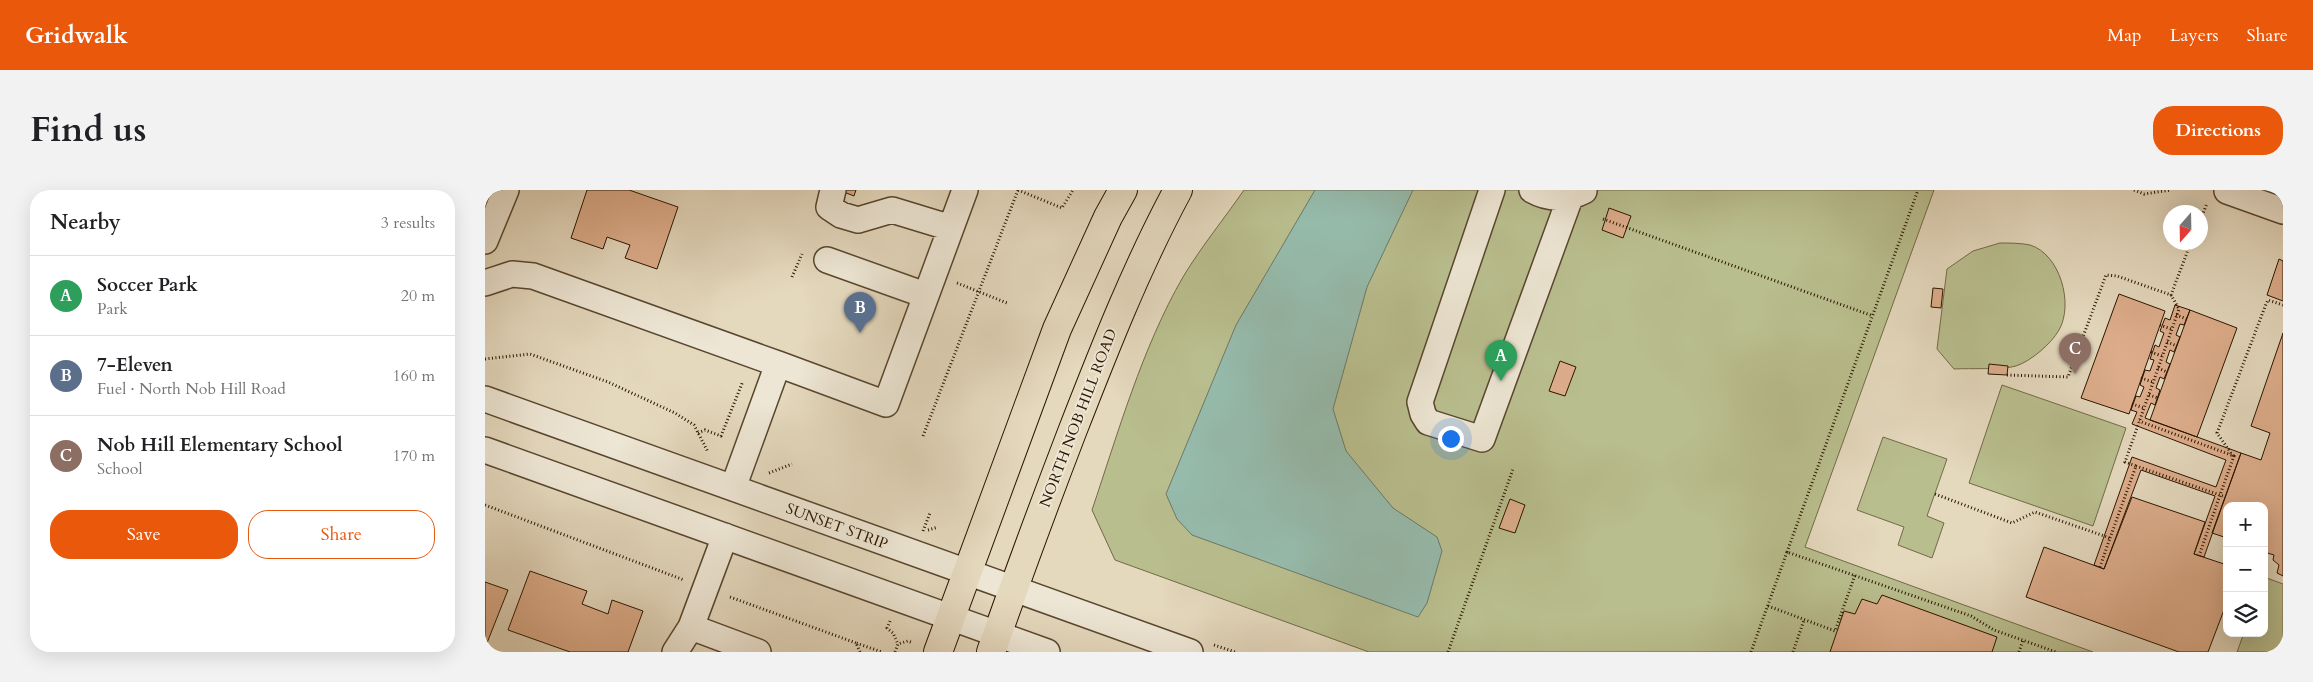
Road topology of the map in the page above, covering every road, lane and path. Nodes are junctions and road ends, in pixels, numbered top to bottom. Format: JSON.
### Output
{"nodes":[{"id":1,"x":506,"y":190,"type":"edge"},
{"id":2,"x":833,"y":190,"type":"edge"},
{"id":3,"x":965,"y":190,"type":"edge"},
{"id":4,"x":1018,"y":190,"type":"edge"},
{"id":5,"x":1073,"y":190,"type":"edge"},
{"id":6,"x":1123,"y":190,"type":"edge"},
{"id":7,"x":1178,"y":190,"type":"edge"},
{"id":8,"x":1492,"y":190,"type":"edge"},
{"id":9,"x":1532,"y":190,"type":"edge"},
{"id":10,"x":1918,"y":190,"type":"edge"},
{"id":11,"x":2133,"y":190,"type":"edge"},
{"id":12,"x":2171,"y":190,"type":"edge"},
{"id":13,"x":2227,"y":191,"type":"edge"},
{"id":14,"x":2145,"y":192,"type":"edge"},
{"id":15,"x":1578,"y":193,"type":"edge"},
{"id":16,"x":895,"y":200,"type":"edge"},
{"id":17,"x":2283,"y":211,"type":"edge"},
{"id":18,"x":1603,"y":219,"type":"dead end"},
{"id":19,"x":951,"y":228,"type":"junction"},
{"id":20,"x":485,"y":240,"type":"edge"},
{"id":21,"x":2188,"y":250,"type":"edge"},
{"id":22,"x":827,"y":260,"type":"dead end"},
{"id":23,"x":485,"y":283,"type":"edge"},
{"id":24,"x":925,"y":295,"type":"junction"},
{"id":25,"x":2171,"y":295,"type":"junction"},
{"id":26,"x":2283,"y":305,"type":"edge"},
{"id":27,"x":2176,"y":315,"type":"junction"},
{"id":28,"x":1873,"y":316,"type":"junction"},
{"id":29,"x":2187,"y":319,"type":"dead end"},
{"id":30,"x":2160,"y":325,"type":"dead end"},
{"id":31,"x":2171,"y":329,"type":"junction"},
{"id":32,"x":2167,"y":342,"type":"junction"},
{"id":33,"x":2177,"y":346,"type":"dead end"},
{"id":34,"x":2151,"y":352,"type":"dead end"},
{"id":35,"x":2162,"y":356,"type":"junction"},
{"id":36,"x":485,"y":359,"type":"edge"},
{"id":37,"x":769,"y":361,"type":"junction"},
{"id":38,"x":2158,"y":368,"type":"junction"},
{"id":39,"x":2167,"y":372,"type":"dead end"},
{"id":40,"x":2007,"y":375,"type":"dead end"},
{"id":41,"x":2141,"y":378,"type":"dead end"},
{"id":42,"x":2153,"y":382,"type":"junction"},
{"id":43,"x":2149,"y":395,"type":"junction"},
{"id":44,"x":2158,"y":398,"type":"dead end"},
{"id":45,"x":485,"y":399,"type":"edge"},
{"id":46,"x":2132,"y":404,"type":"dead end"},
{"id":47,"x":2144,"y":408,"type":"junction"},
{"id":48,"x":2139,"y":421,"type":"junction"},
{"id":49,"x":698,"y":433,"type":"junction"},
{"id":50,"x":923,"y":436,"type":"dead end"},
{"id":51,"x":485,"y":450,"type":"edge"},
{"id":52,"x":2234,"y":456,"type":"junction"},
{"id":53,"x":791,"y":464,"type":"dead end"},
{"id":54,"x":2136,"y":466,"type":"junction"},
{"id":55,"x":1513,"y":469,"type":"dead end"},
{"id":56,"x":736,"y":478,"type":"junction"},
{"id":57,"x":1935,"y":494,"type":"dead end"},
{"id":58,"x":2220,"y":495,"type":"junction"},
{"id":59,"x":2225,"y":497,"type":"dead end"},
{"id":60,"x":485,"y":505,"type":"edge"},
{"id":61,"x":930,"y":513,"type":"dead end"},
{"id":62,"x":923,"y":532,"type":"dead end"},
{"id":63,"x":725,"y":536,"type":"junction"},
{"id":64,"x":2110,"y":538,"type":"junction"},
{"id":65,"x":1787,"y":552,"type":"junction"},
{"id":66,"x":2199,"y":556,"type":"dead end"},
{"id":67,"x":2100,"y":567,"type":"dead end"},
{"id":68,"x":967,"y":571,"type":"junction"},
{"id":69,"x":1855,"y":575,"type":"junction"},
{"id":70,"x":706,"y":588,"type":"junction"},
{"id":71,"x":1012,"y":588,"type":"junction"},
{"id":72,"x":1768,"y":606,"type":"junction"},
{"id":73,"x":950,"y":617,"type":"junction"},
{"id":74,"x":1805,"y":620,"type":"junction"},
{"id":75,"x":691,"y":627,"type":"junction"},
{"id":76,"x":887,"y":628,"type":"dead end"},
{"id":77,"x":2023,"y":640,"type":"junction"},
{"id":78,"x":908,"y":641,"type":"dead end"},
{"id":79,"x":856,"y":643,"type":"junction"},
{"id":80,"x":994,"y":643,"type":"edge"},
{"id":81,"x":898,"y":644,"type":"junction"},
{"id":82,"x":675,"y":652,"type":"edge"},
{"id":83,"x":758,"y":652,"type":"edge"},
{"id":84,"x":860,"y":652,"type":"edge"},
{"id":85,"x":882,"y":652,"type":"edge"},
{"id":86,"x":895,"y":652,"type":"edge"},
{"id":87,"x":938,"y":652,"type":"edge"},
{"id":88,"x":1047,"y":652,"type":"edge"},
{"id":89,"x":1190,"y":652,"type":"edge"},
{"id":90,"x":1448,"y":652,"type":"edge"},
{"id":91,"x":1751,"y":652,"type":"edge"},
{"id":92,"x":1793,"y":652,"type":"edge"},
{"id":93,"x":2019,"y":652,"type":"edge"},
{"id":94,"x":2056,"y":652,"type":"edge"}],
"edges":[{"from":1,"to":20,"type":"street"},
{"from":2,"to":16,"type":"street"},
{"from":3,"to":19,"type":"street"},
{"from":4,"to":5,"type":"path"},
{"from":4,"to":50,"type":"path"},
{"from":6,"to":68,"type":"main road"},
{"from":7,"to":71,"type":"main road","name":"NORTH NOB HILL ROAD"},
{"from":8,"to":15,"type":"street"},
{"from":9,"to":15,"type":"street"},
{"from":10,"to":28,"type":"path"},
{"from":11,"to":14,"type":"path"},
{"from":12,"to":14,"type":"path"},
{"from":13,"to":17,"type":"street"},
{"from":16,"to":19,"type":"street"},
{"from":18,"to":28,"type":"path"},
{"from":19,"to":24,"type":"street"},
{"from":21,"to":25,"type":"path"},
{"from":22,"to":24,"type":"street"},
{"from":23,"to":37,"type":"street"},
{"from":24,"to":37,"type":"street"},
{"from":25,"to":27,"type":"path"},
{"from":25,"to":40,"type":"path"},
{"from":26,"to":52,"type":"path"},
{"from":27,"to":29,"type":"path"},
{"from":27,"to":31,"type":"path"},
{"from":28,"to":65,"type":"path"},
{"from":30,"to":31,"type":"path"},
{"from":31,"to":32,"type":"path"},
{"from":32,"to":33,"type":"path"},
{"from":32,"to":35,"type":"path"},
{"from":34,"to":35,"type":"path"},
{"from":35,"to":38,"type":"path"},
{"from":36,"to":49,"type":"path"},
{"from":37,"to":49,"type":"path"},
{"from":37,"to":56,"type":"street"},
{"from":38,"to":39,"type":"path"},
{"from":38,"to":42,"type":"path"},
{"from":41,"to":42,"type":"path"},
{"from":42,"to":43,"type":"path"},
{"from":43,"to":44,"type":"path"},
{"from":43,"to":47,"type":"path"},
{"from":45,"to":56,"type":"street","name":"SUNSET STRIP"},
{"from":46,"to":47,"type":"path"},
{"from":47,"to":48,"type":"path"},
{"from":48,"to":52,"type":"path"},
{"from":48,"to":54,"type":"path"},
{"from":49,"to":56,"type":"path"},
{"from":51,"to":63,"type":"street"},
{"from":52,"to":58,"type":"path"},
{"from":53,"to":56,"type":"path"},
{"from":54,"to":58,"type":"path"},
{"from":54,"to":64,"type":"path"},
{"from":55,"to":90,"type":"path"},
{"from":56,"to":68,"type":"street","name":"SUNSET STRIP"},
{"from":57,"to":64,"type":"path"},
{"from":58,"to":59,"type":"path"},
{"from":58,"to":66,"type":"path"},
{"from":60,"to":70,"type":"path"},
{"from":61,"to":62,"type":"path"},
{"from":63,"to":70,"type":"street"},
{"from":63,"to":73,"type":"street"},
{"from":64,"to":67,"type":"path"},
{"from":65,"to":69,"type":"path"},
{"from":65,"to":72,"type":"path"},
{"from":68,"to":71,"type":"street","name":"SUNSET STRIP"},
{"from":68,"to":73,"type":"main road"},
{"from":69,"to":74,"type":"path"},
{"from":69,"to":77,"type":"path"},
{"from":70,"to":75,"type":"street"},
{"from":70,"to":79,"type":"path"},
{"from":71,"to":80,"type":"main road","name":"NORTH NOB HILL ROAD"},
{"from":71,"to":89,"type":"street","name":"SUNSET STRIP"},
{"from":72,"to":74,"type":"path"},
{"from":72,"to":91,"type":"path"},
{"from":73,"to":80,"type":"street"},
{"from":73,"to":87,"type":"main road"},
{"from":74,"to":92,"type":"path"},
{"from":75,"to":82,"type":"street"},
{"from":75,"to":83,"type":"street"},
{"from":76,"to":81,"type":"path"},
{"from":77,"to":93,"type":"path"},
{"from":77,"to":94,"type":"path"},
{"from":78,"to":81,"type":"path"},
{"from":79,"to":84,"type":"path"},
{"from":79,"to":85,"type":"path"},
{"from":80,"to":88,"type":"street"},
{"from":81,"to":86,"type":"path"}]}
